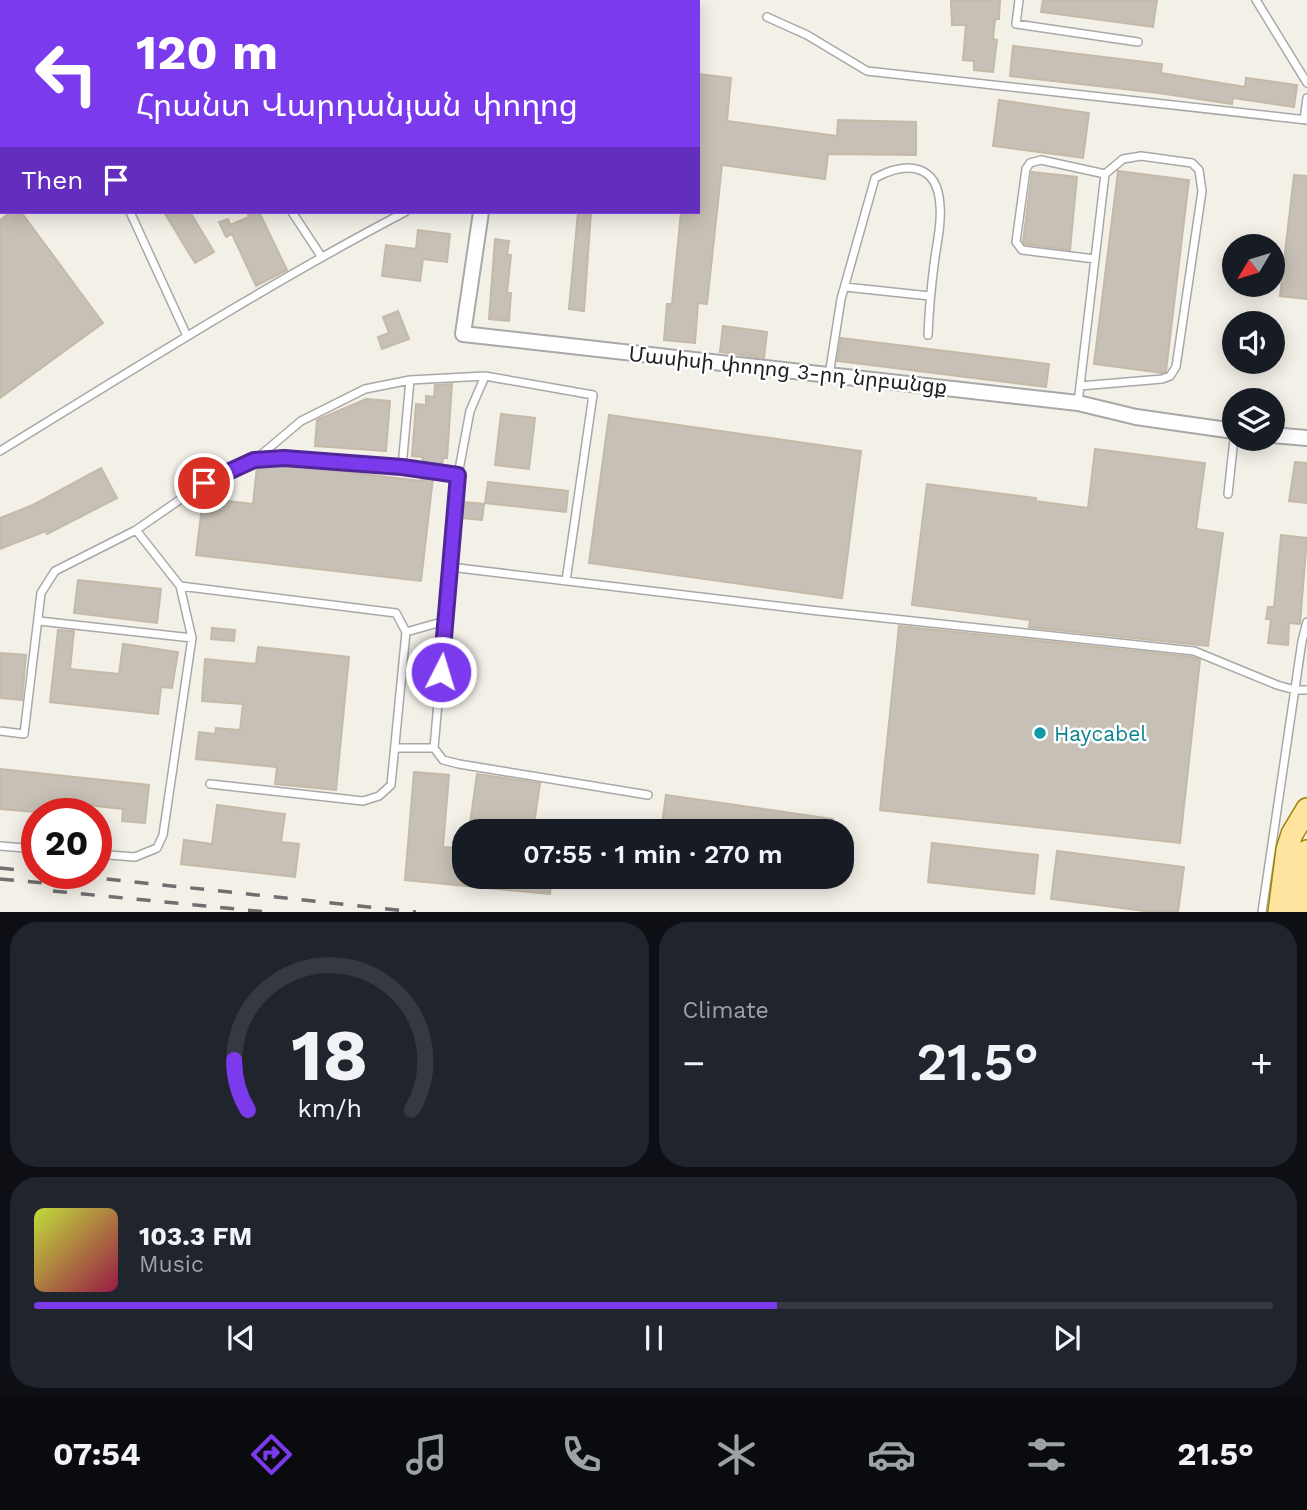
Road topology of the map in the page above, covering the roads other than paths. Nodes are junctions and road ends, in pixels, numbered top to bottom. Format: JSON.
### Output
{"nodes":[{"id":1,"x":1020,"y":0,"type":"edge"},
{"id":2,"x":1256,"y":0,"type":"edge"},
{"id":3,"x":767,"y":18,"type":"dead end"},
{"id":4,"x":1138,"y":42,"type":"dead end"},
{"id":5,"x":1307,"y":83,"type":"edge"},
{"id":6,"x":1307,"y":98,"type":"edge"},
{"id":7,"x":1306,"y":120,"type":"edge"},
{"id":8,"x":1105,"y":173,"type":"junction"},
{"id":9,"x":131,"y":214,"type":"edge"},
{"id":10,"x":293,"y":214,"type":"edge"},
{"id":11,"x":401,"y":214,"type":"edge"},
{"id":12,"x":481,"y":214,"type":"edge"},
{"id":13,"x":321,"y":256,"type":"junction"},
{"id":14,"x":1095,"y":258,"type":"junction"},
{"id":15,"x":845,"y":287,"type":"junction"},
{"id":16,"x":930,"y":296,"type":"junction"},
{"id":17,"x":928,"y":335,"type":"dead end"},
{"id":18,"x":187,"y":336,"type":"junction"},
{"id":19,"x":829,"y":375,"type":"junction"},
{"id":20,"x":485,"y":376,"type":"junction"},
{"id":21,"x":410,"y":380,"type":"junction"},
{"id":22,"x":1080,"y":386,"type":"junction"},
{"id":23,"x":1078,"y":403,"type":"junction"},
{"id":24,"x":1222,"y":429,"type":"edge"},
{"id":25,"x":1285,"y":436,"type":"edge"},
{"id":26,"x":1307,"y":438,"type":"edge"},
{"id":27,"x":0,"y":451,"type":"edge"},
{"id":28,"x":1233,"y":451,"type":"edge"},
{"id":29,"x":254,"y":460,"type":"junction"},
{"id":30,"x":402,"y":467,"type":"junction"},
{"id":31,"x":458,"y":475,"type":"junction"},
{"id":32,"x":1228,"y":494,"type":"dead end"},
{"id":33,"x":136,"y":530,"type":"junction"},
{"id":34,"x":450,"y":567,"type":"junction"},
{"id":35,"x":566,"y":581,"type":"junction"},
{"id":36,"x":180,"y":586,"type":"junction"},
{"id":37,"x":39,"y":621,"type":"junction"},
{"id":38,"x":445,"y":621,"type":"junction"},
{"id":39,"x":1307,"y":622,"type":"edge"},
{"id":40,"x":406,"y":632,"type":"junction"},
{"id":41,"x":192,"y":638,"type":"junction"},
{"id":42,"x":1295,"y":690,"type":"junction"},
{"id":43,"x":1307,"y":691,"type":"edge"},
{"id":44,"x":0,"y":731,"type":"edge"},
{"id":45,"x":395,"y":748,"type":"junction"},
{"id":46,"x":434,"y":748,"type":"junction"},
{"id":47,"x":210,"y":784,"type":"dead end"},
{"id":48,"x":648,"y":795,"type":"dead end"},
{"id":49,"x":1307,"y":809,"type":"edge"},
{"id":50,"x":0,"y":846,"type":"edge"},
{"id":51,"x":21,"y":848,"type":"edge"},
{"id":52,"x":1307,"y":851,"type":"edge"},
{"id":53,"x":112,"y":855,"type":"edge"},
{"id":54,"x":1262,"y":912,"type":"edge"},
{"id":55,"x":1279,"y":912,"type":"edge"},
{"id":56,"x":1300,"y":912,"type":"edge"}],
"edges":[{"from":1,"to":4,"type":"lane"},
{"from":2,"to":5,"type":"lane"},
{"from":3,"to":7,"type":"lane"},
{"from":6,"to":7,"type":"lane"},
{"from":8,"to":14,"type":"lane"},
{"from":8,"to":14,"type":"lane"},
{"from":8,"to":22,"type":"lane"},
{"from":9,"to":18,"type":"lane"},
{"from":10,"to":13,"type":"lane"},
{"from":11,"to":13,"type":"lane"},
{"from":12,"to":19,"type":"street","name":"Մասիսի փողոց 3-րդ նրբանցք"},
{"from":13,"to":18,"type":"lane"},
{"from":14,"to":22,"type":"lane"},
{"from":15,"to":16,"type":"lane"},
{"from":15,"to":16,"type":"lane"},
{"from":15,"to":19,"type":"lane"},
{"from":16,"to":17,"type":"lane"},
{"from":18,"to":27,"type":"lane"},
{"from":19,"to":23,"type":"street","name":"Մասիսի փողոց 3-րդ նրբանցք"},
{"from":20,"to":21,"type":"lane"},
{"from":20,"to":31,"type":"lane"},
{"from":20,"to":35,"type":"lane"},
{"from":21,"to":29,"type":"lane"},
{"from":21,"to":30,"type":"lane"},
{"from":22,"to":23,"type":"lane"},
{"from":23,"to":24,"type":"street","name":"Մասիսի փողոց 3-րդ նրբանցք"},
{"from":25,"to":26,"type":"street"},
{"from":28,"to":32,"type":"lane"},
{"from":29,"to":30,"type":"lane"},
{"from":29,"to":33,"type":"lane"},
{"from":30,"to":31,"type":"lane"},
{"from":31,"to":34,"type":"lane"},
{"from":33,"to":36,"type":"lane"},
{"from":33,"to":37,"type":"lane"},
{"from":34,"to":35,"type":"lane"},
{"from":34,"to":38,"type":"lane"},
{"from":35,"to":42,"type":"lane"},
{"from":36,"to":40,"type":"lane"},
{"from":36,"to":41,"type":"lane"},
{"from":37,"to":41,"type":"lane"},
{"from":37,"to":44,"type":"lane"},
{"from":38,"to":40,"type":"lane"},
{"from":38,"to":46,"type":"lane"},
{"from":39,"to":42,"type":"lane"},
{"from":40,"to":45,"type":"lane"},
{"from":41,"to":53,"type":"lane"},
{"from":42,"to":43,"type":"lane"},
{"from":42,"to":54,"type":"lane"},
{"from":45,"to":46,"type":"lane"},
{"from":45,"to":47,"type":"lane"},
{"from":46,"to":48,"type":"lane"},
{"from":49,"to":55,"type":"main road"},
{"from":50,"to":51,"type":"lane"},
{"from":52,"to":56,"type":"main road"}]}
